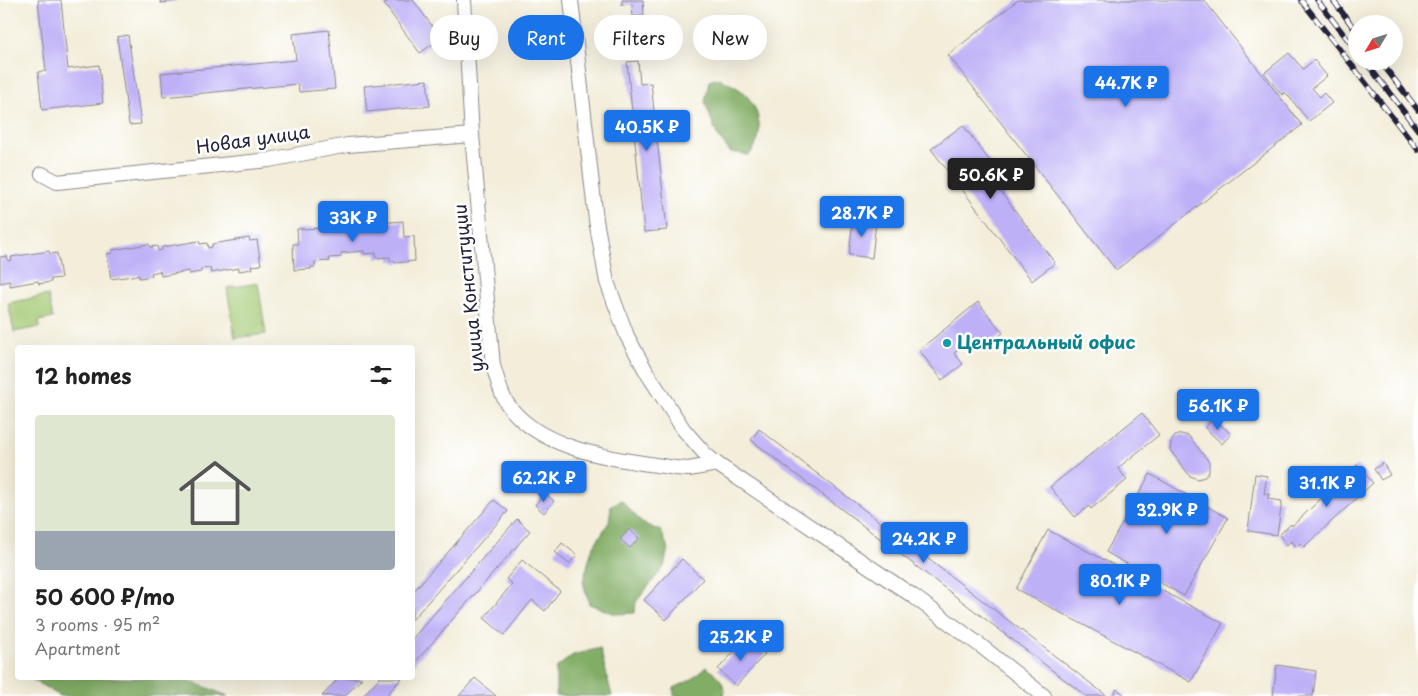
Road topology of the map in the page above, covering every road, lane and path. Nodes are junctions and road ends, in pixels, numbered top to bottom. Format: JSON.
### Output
{"nodes":[{"id":1,"x":464,"y":0,"type":"edge"},
{"id":2,"x":571,"y":0,"type":"edge"},
{"id":3,"x":472,"y":135,"type":"junction"},
{"id":4,"x":42,"y":174,"type":"dead end"},
{"id":5,"x":717,"y":464,"type":"junction"},
{"id":6,"x":1044,"y":696,"type":"edge"}],
"edges":[{"from":1,"to":3,"type":"street","name":"улица Конституции"},
{"from":2,"to":5,"type":"street"},
{"from":3,"to":4,"type":"street","name":"Новая улица"},
{"from":3,"to":5,"type":"street","name":"улица Конституции"},
{"from":5,"to":6,"type":"street"}]}
